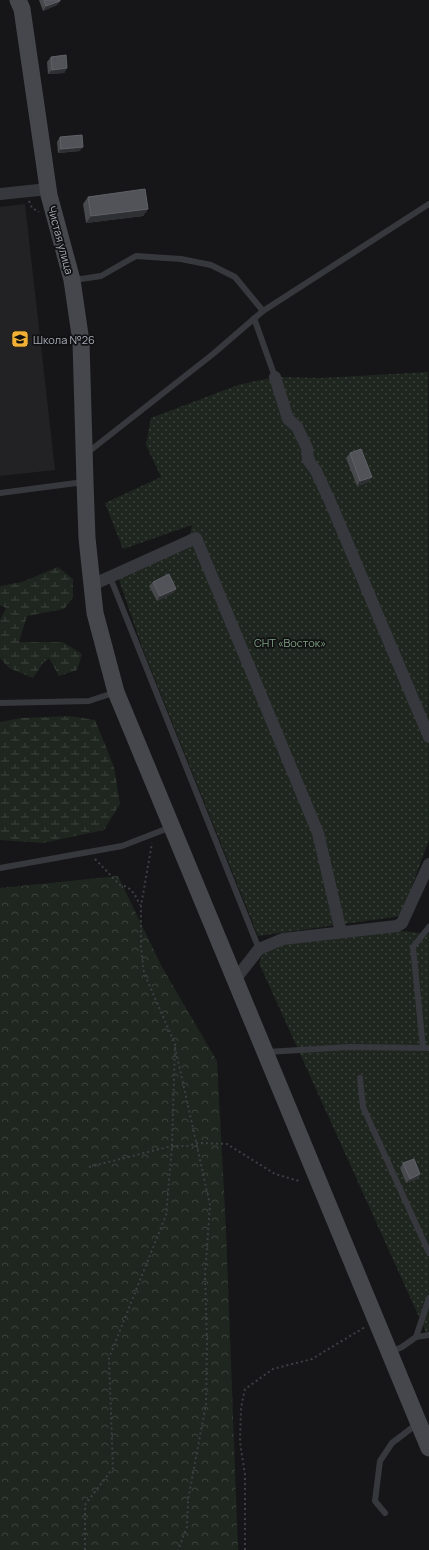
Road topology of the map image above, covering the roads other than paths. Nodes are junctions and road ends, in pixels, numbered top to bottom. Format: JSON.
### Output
{"nodes":[{"id":1,"x":18,"y":0,"type":"edge"},
{"id":2,"x":48,"y":189,"type":"junction"},
{"id":3,"x":0,"y":194,"type":"edge"},
{"id":4,"x":429,"y":204,"type":"edge"},
{"id":5,"x":72,"y":280,"type":"junction"},
{"id":6,"x":262,"y":311,"type":"junction"},
{"id":7,"x":254,"y":318,"type":"junction"},
{"id":8,"x":275,"y":377,"type":"joint"},
{"id":9,"x":85,"y":454,"type":"junction"},
{"id":10,"x":84,"y":482,"type":"junction"},
{"id":11,"x":0,"y":493,"type":"edge"},
{"id":12,"x":110,"y":577,"type":"junction"},
{"id":13,"x":92,"y":585,"type":"junction"},
{"id":14,"x":116,"y":692,"type":"junction"},
{"id":15,"x":0,"y":703,"type":"edge"},
{"id":16,"x":429,"y":737,"type":"edge"},
{"id":17,"x":170,"y":827,"type":"junction"},
{"id":18,"x":429,"y":864,"type":"edge"},
{"id":19,"x":0,"y":868,"type":"edge"},
{"id":20,"x":429,"y":927,"type":"edge"},
{"id":21,"x":341,"y":932,"type":"junction"},
{"id":22,"x":259,"y":949,"type":"junction"},
{"id":23,"x":234,"y":981,"type":"junction"},
{"id":24,"x":426,"y":1048,"type":"edge"},
{"id":25,"x":264,"y":1052,"type":"junction"},
{"id":26,"x":360,"y":1078,"type":"dead end"},
{"id":27,"x":429,"y":1253,"type":"edge"},
{"id":28,"x":429,"y":1298,"type":"edge"},
{"id":29,"x":429,"y":1336,"type":"edge"},
{"id":30,"x":416,"y":1337,"type":"junction"},
{"id":31,"x":389,"y":1353,"type":"junction"},
{"id":32,"x":418,"y":1423,"type":"junction"},
{"id":33,"x":429,"y":1448,"type":"edge"},
{"id":34,"x":385,"y":1513,"type":"dead end"}],
"edges":[{"from":1,"to":2,"type":"main road","name":"Чистая улица"},
{"from":2,"to":3,"type":"street"},
{"from":2,"to":5,"type":"main road","name":"Чистая улица"},
{"from":4,"to":6,"type":"lane"},
{"from":5,"to":6,"type":"lane"},
{"from":5,"to":9,"type":"main road","name":"Чистая улица"},
{"from":6,"to":7,"type":"lane"},
{"from":7,"to":8,"type":"lane"},
{"from":7,"to":9,"type":"lane"},
{"from":8,"to":16,"type":"street"},
{"from":9,"to":10,"type":"main road","name":"Чистая улица"},
{"from":10,"to":11,"type":"lane"},
{"from":10,"to":13,"type":"main road","name":"Чистая улица"},
{"from":12,"to":13,"type":"street"},
{"from":12,"to":21,"type":"street"},
{"from":12,"to":22,"type":"lane"},
{"from":13,"to":14,"type":"main road","name":"Чистая улица"},
{"from":14,"to":15,"type":"lane"},
{"from":14,"to":17,"type":"main road","name":"Чистая улица"},
{"from":17,"to":19,"type":"lane"},
{"from":17,"to":23,"type":"main road","name":"Чистая улица"},
{"from":18,"to":21,"type":"street"},
{"from":20,"to":24,"type":"lane"},
{"from":21,"to":22,"type":"street"},
{"from":22,"to":23,"type":"street"},
{"from":23,"to":25,"type":"main road","name":"Чистая улица"},
{"from":24,"to":25,"type":"lane"},
{"from":25,"to":31,"type":"main road","name":"Чистая улица"},
{"from":26,"to":27,"type":"lane"},
{"from":28,"to":30,"type":"lane"},
{"from":29,"to":30,"type":"lane"},
{"from":30,"to":31,"type":"lane"},
{"from":31,"to":32,"type":"main road","name":"Чистая улица"},
{"from":32,"to":33,"type":"main road","name":"Чистая улица"},
{"from":32,"to":34,"type":"lane"}]}
